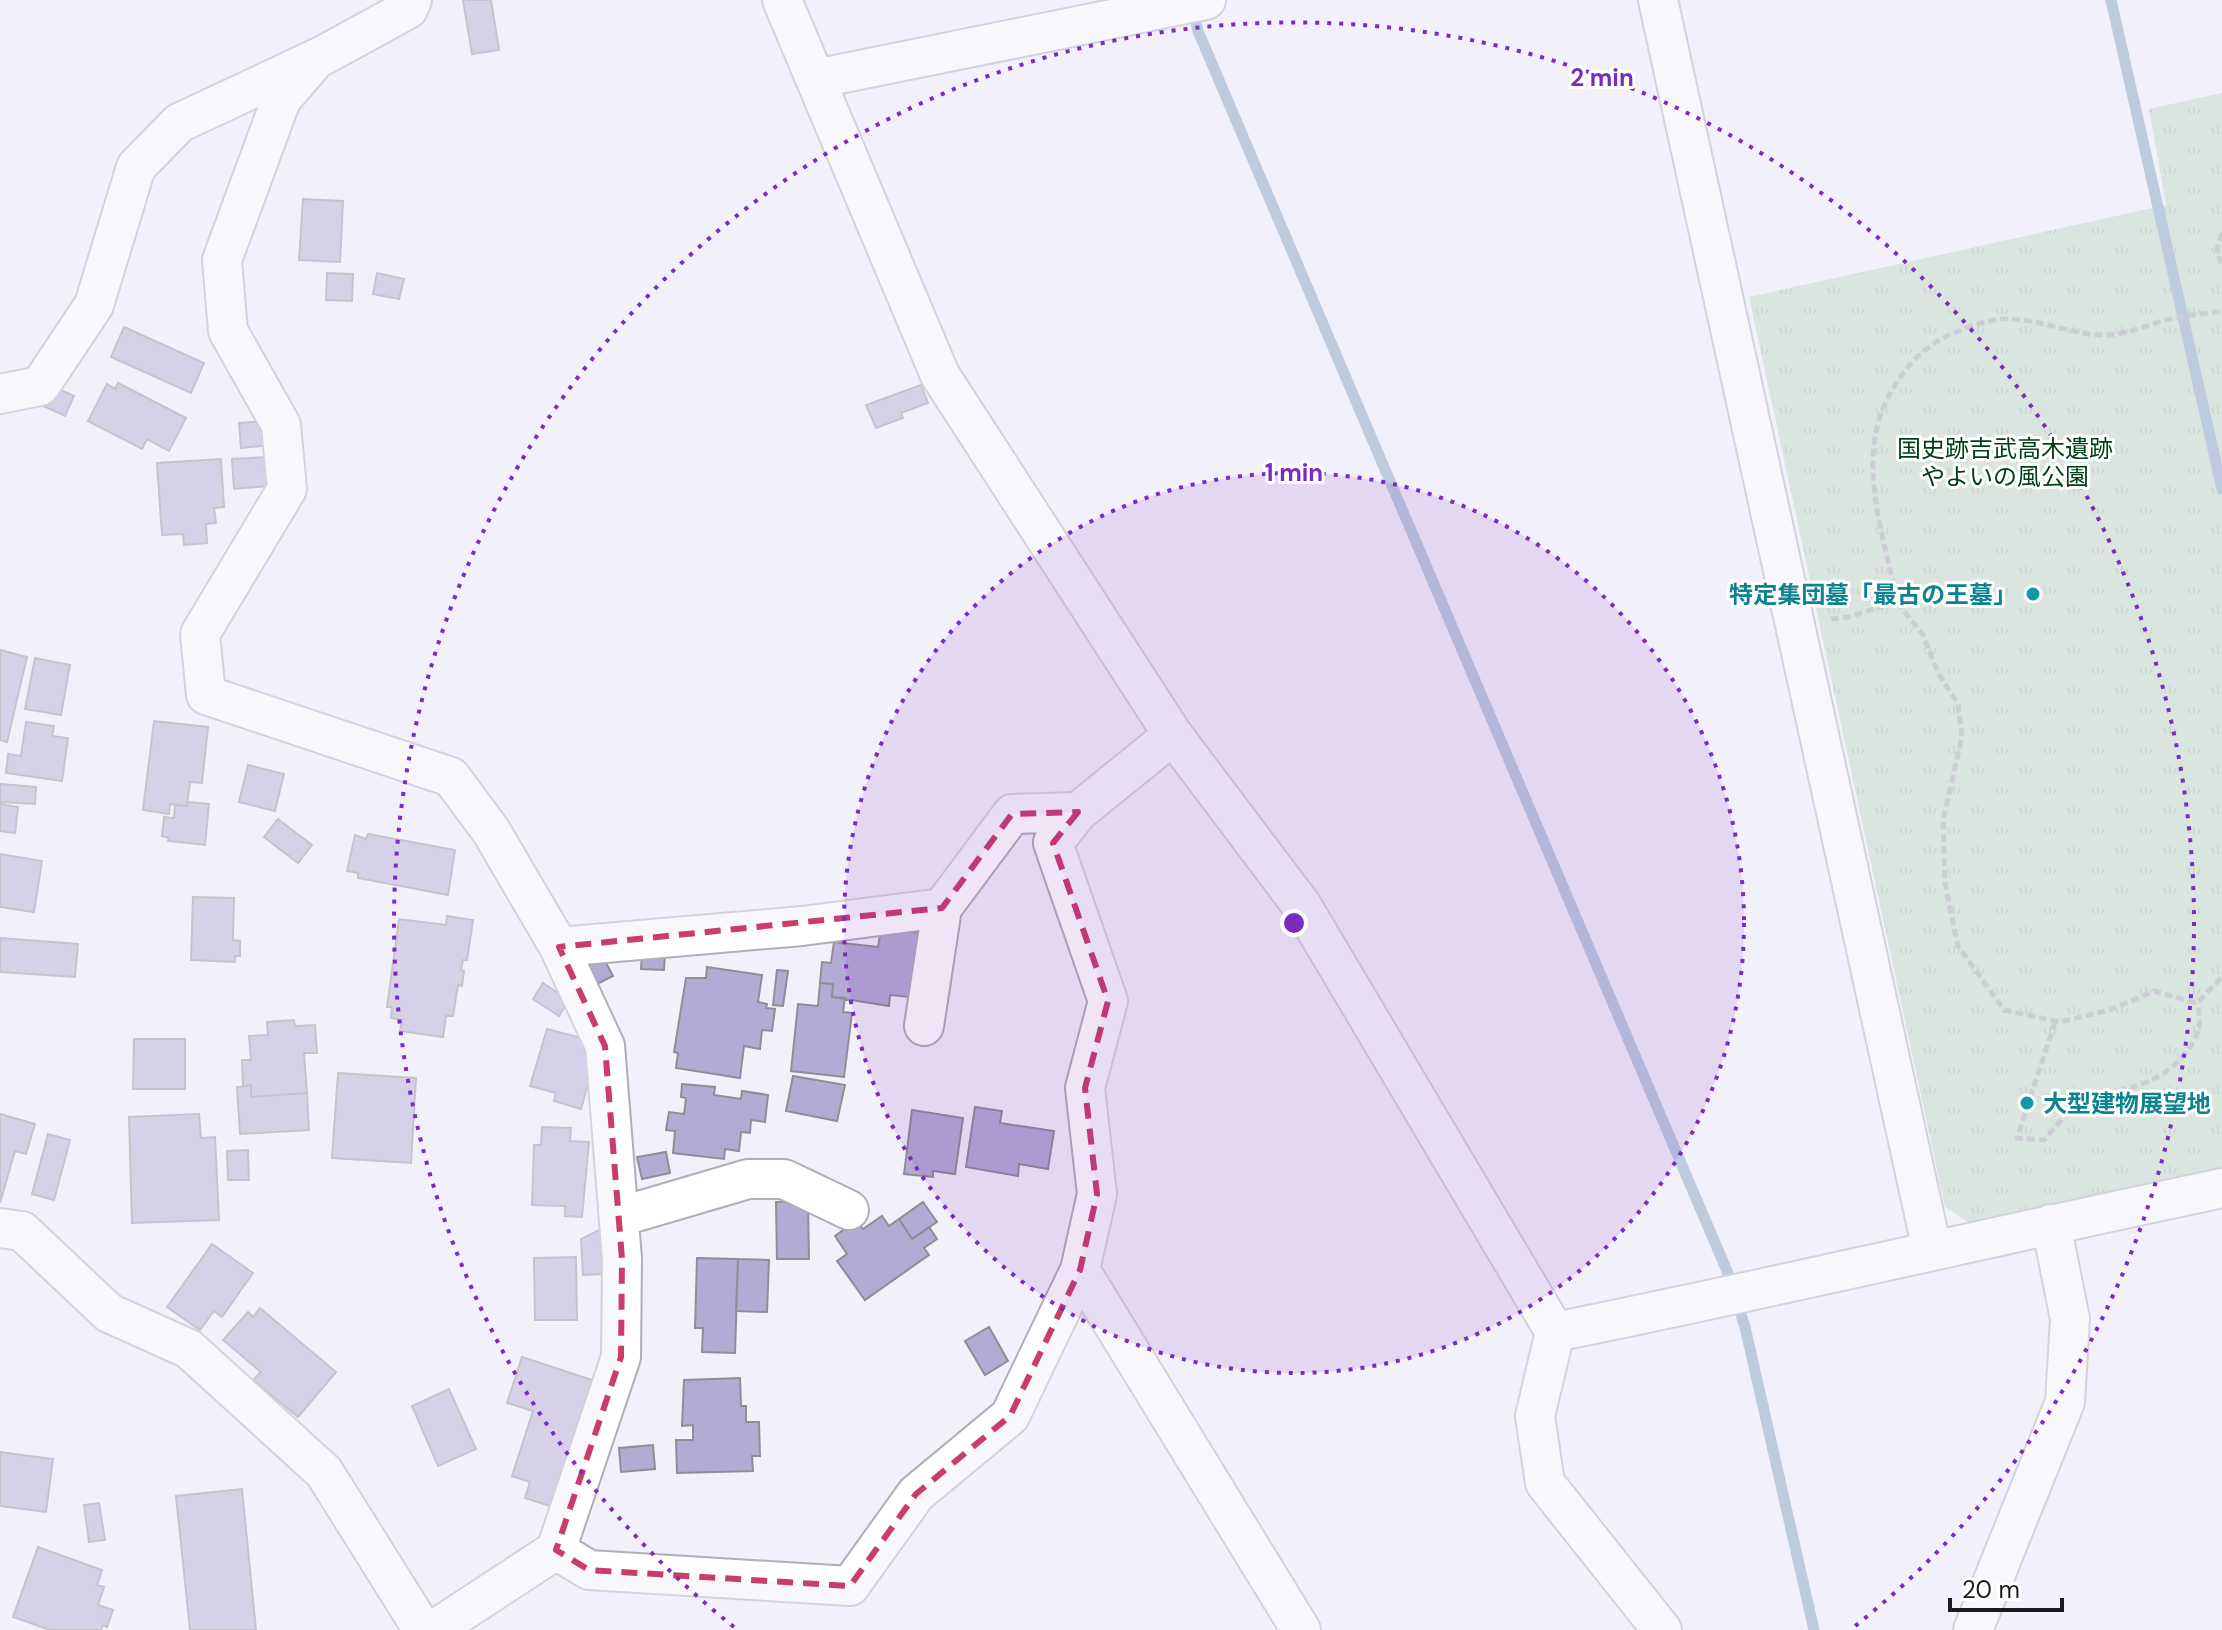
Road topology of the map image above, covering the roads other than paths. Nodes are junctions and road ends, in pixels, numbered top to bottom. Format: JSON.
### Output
{"nodes":[{"id":1,"x":412,"y":0,"type":"edge"},
{"id":2,"x":782,"y":0,"type":"edge"},
{"id":3,"x":1658,"y":0,"type":"edge"},
{"id":4,"x":1191,"y":3,"type":"edge"},
{"id":5,"x":316,"y":59,"type":"junction"},
{"id":6,"x":815,"y":79,"type":"junction"},
{"id":7,"x":0,"y":394,"type":"edge"},
{"id":8,"x":1173,"y":735,"type":"junction"},
{"id":9,"x":1078,"y":812,"type":"junction"},
{"id":10,"x":942,"y":908,"type":"junction"},
{"id":11,"x":559,"y":947,"type":"junction"},
{"id":12,"x":924,"y":1026,"type":"dead end"},
{"id":13,"x":2222,"y":1188,"type":"edge"},
{"id":14,"x":849,"y":1210,"type":"dead end"},
{"id":15,"x":619,"y":1217,"type":"junction"},
{"id":16,"x":2051,"y":1224,"type":"junction"},
{"id":17,"x":0,"y":1228,"type":"edge"},
{"id":18,"x":1932,"y":1250,"type":"junction"},
{"id":19,"x":1080,"y":1270,"type":"junction"},
{"id":20,"x":1555,"y":1332,"type":"junction"},
{"id":21,"x":556,"y":1550,"type":"junction"},
{"id":22,"x":423,"y":1630,"type":"edge"},
{"id":23,"x":434,"y":1630,"type":"edge"},
{"id":24,"x":1301,"y":1630,"type":"edge"},
{"id":25,"x":1662,"y":1630,"type":"edge"},
{"id":26,"x":1973,"y":1630,"type":"edge"}],
"edges":[{"from":1,"to":5,"type":"street"},
{"from":2,"to":6,"type":"street"},
{"from":3,"to":18,"type":"street"},
{"from":4,"to":6,"type":"street"},
{"from":5,"to":7,"type":"street"},
{"from":5,"to":11,"type":"street"},
{"from":6,"to":8,"type":"street"},
{"from":8,"to":9,"type":"street"},
{"from":8,"to":20,"type":"street"},
{"from":9,"to":10,"type":"street"},
{"from":9,"to":19,"type":"street"},
{"from":10,"to":11,"type":"street"},
{"from":10,"to":12,"type":"street"},
{"from":11,"to":15,"type":"street"},
{"from":13,"to":16,"type":"street"},
{"from":14,"to":15,"type":"street"},
{"from":15,"to":21,"type":"street"},
{"from":16,"to":18,"type":"street"},
{"from":16,"to":26,"type":"street"},
{"from":17,"to":22,"type":"street"},
{"from":18,"to":20,"type":"street"},
{"from":19,"to":21,"type":"street"},
{"from":19,"to":24,"type":"street"},
{"from":20,"to":25,"type":"street"},
{"from":21,"to":23,"type":"street"}]}
